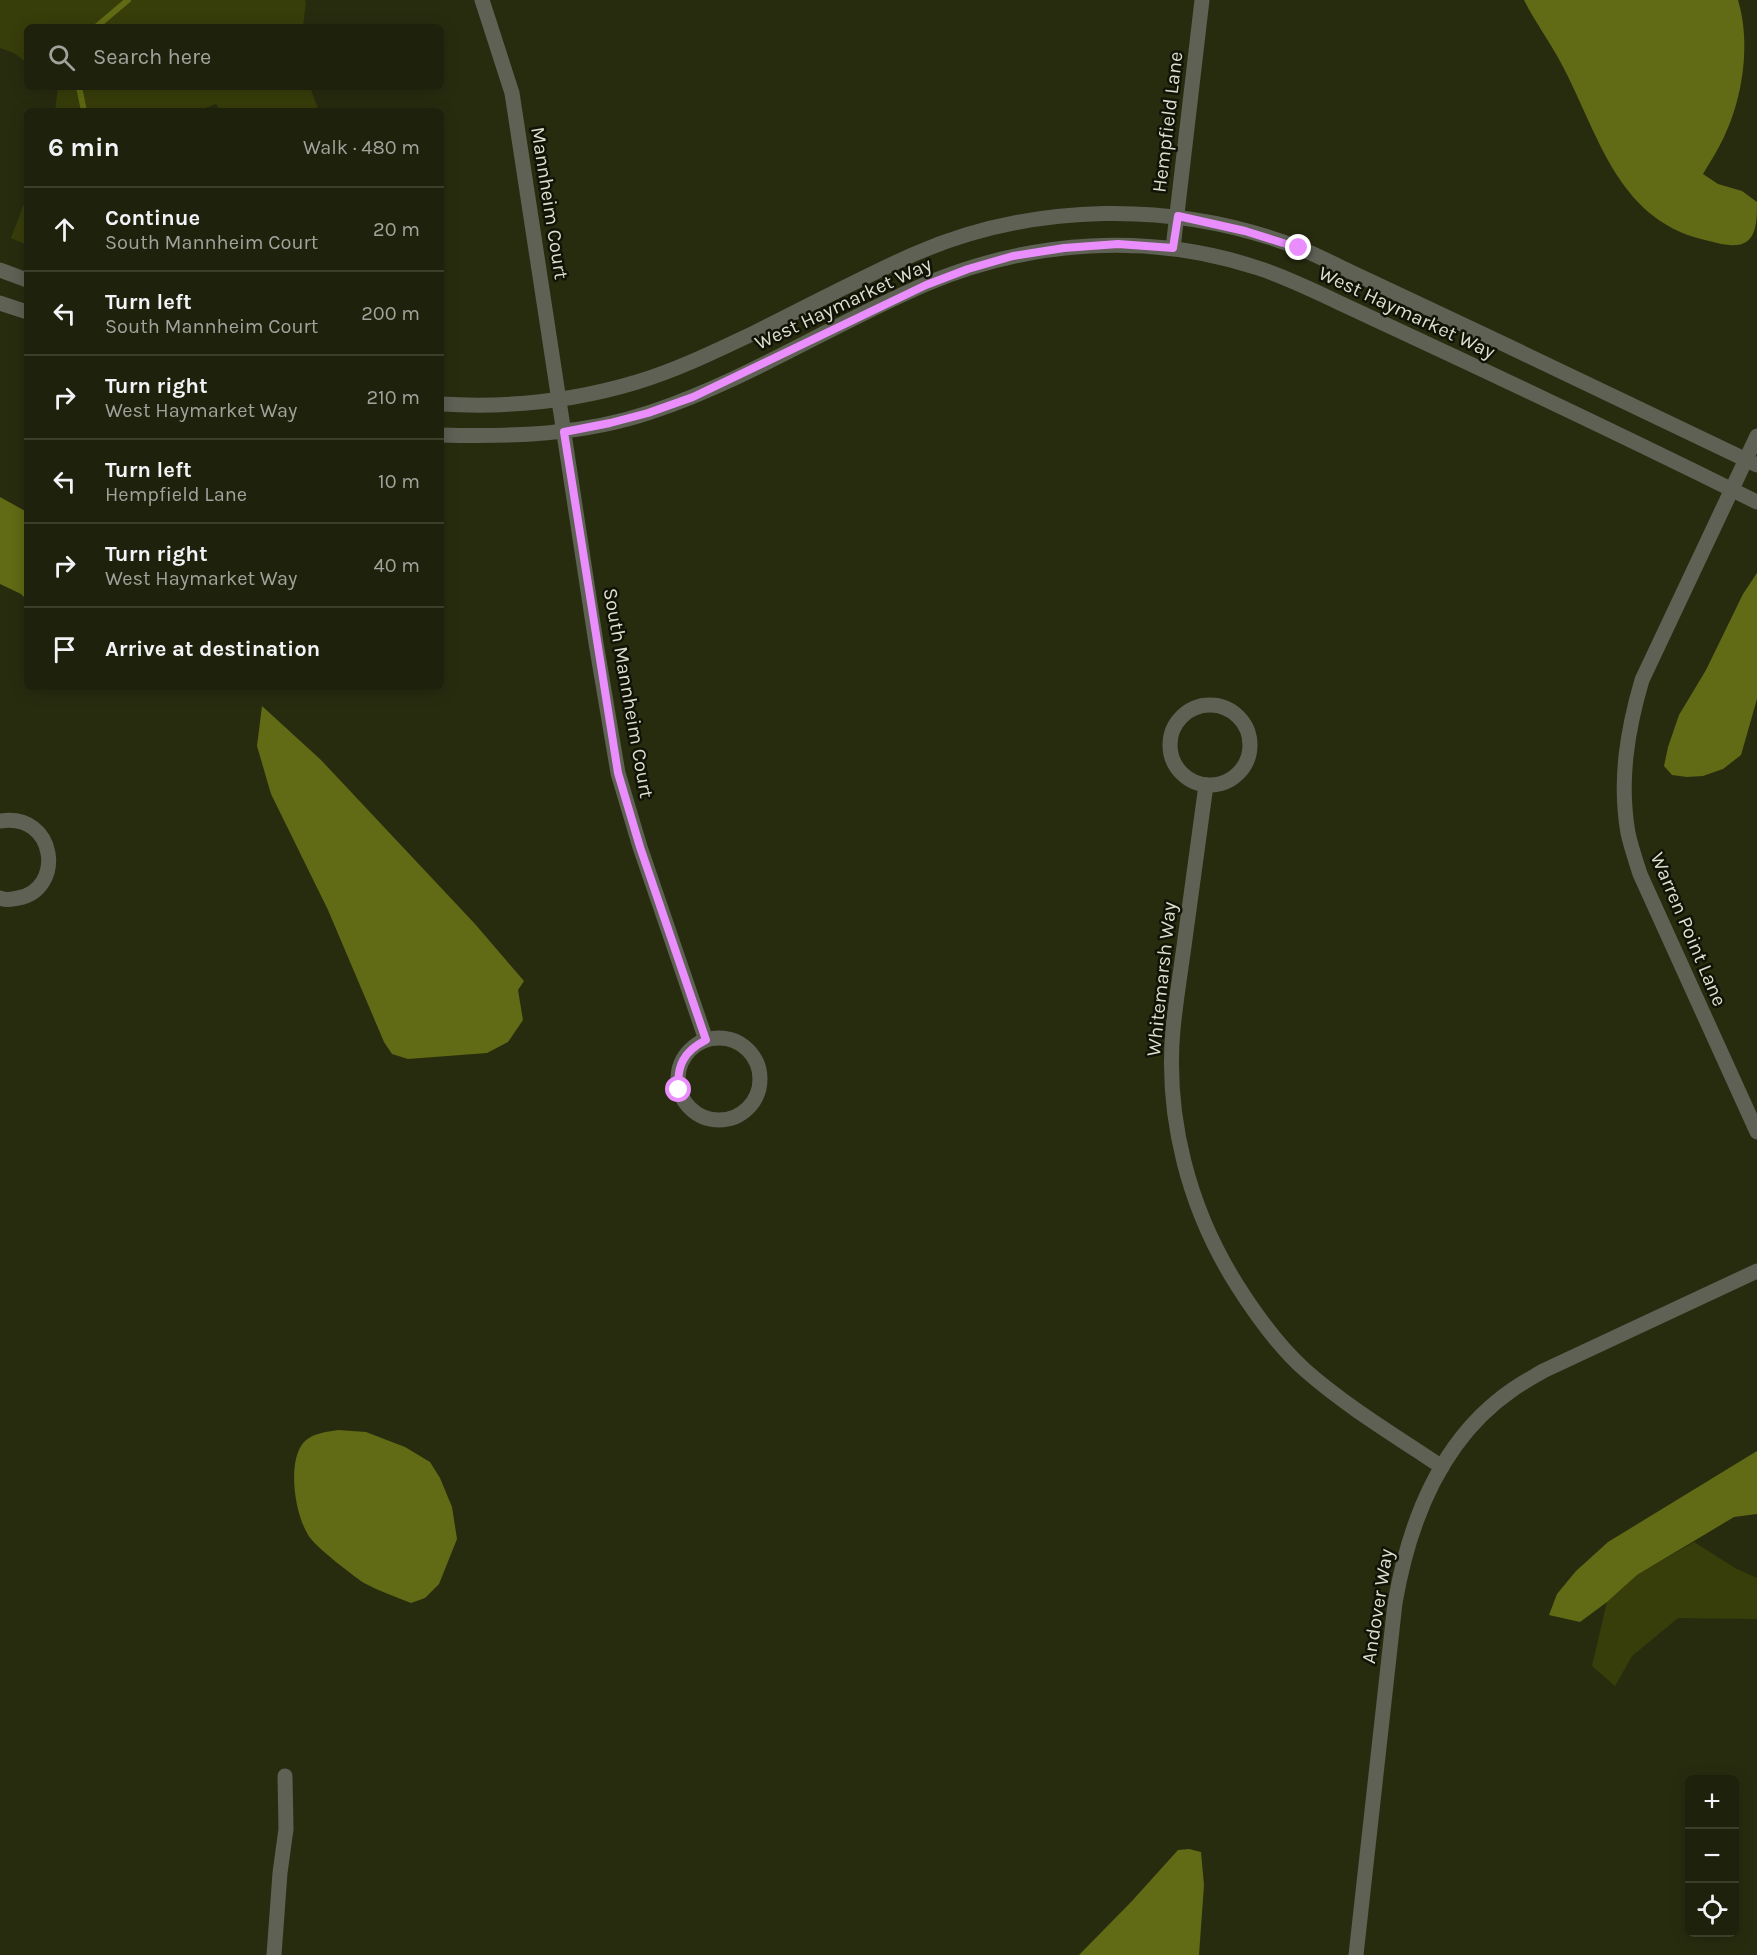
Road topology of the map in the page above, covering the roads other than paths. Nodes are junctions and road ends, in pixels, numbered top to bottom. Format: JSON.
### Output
{"nodes":[{"id":1,"x":482,"y":0,"type":"edge"},
{"id":2,"x":1202,"y":0,"type":"edge"},
{"id":3,"x":1178,"y":216,"type":"junction"},
{"id":4,"x":1173,"y":248,"type":"junction"},
{"id":5,"x":0,"y":270,"type":"edge"},
{"id":6,"x":24,"y":279,"type":"edge"},
{"id":7,"x":0,"y":303,"type":"edge"},
{"id":8,"x":24,"y":311,"type":"edge"},
{"id":9,"x":558,"y":399,"type":"junction"},
{"id":10,"x":444,"y":404,"type":"edge"},
{"id":11,"x":561,"y":416,"type":"joint"},
{"id":12,"x":564,"y":432,"type":"junction"},
{"id":13,"x":444,"y":435,"type":"edge"},
{"id":14,"x":1757,"y":436,"type":"edge"},
{"id":15,"x":1752,"y":462,"type":"edge"},
{"id":16,"x":1732,"y":489,"type":"junction"},
{"id":17,"x":1757,"y":502,"type":"edge"},
{"id":18,"x":1206,"y":786,"type":"junction"},
{"id":19,"x":0,"y":821,"type":"edge"},
{"id":20,"x":0,"y":898,"type":"edge"},
{"id":21,"x":706,"y":1040,"type":"junction"},
{"id":22,"x":1757,"y":1132,"type":"edge"},
{"id":23,"x":1757,"y":1271,"type":"edge"},
{"id":24,"x":1442,"y":1467,"type":"junction"},
{"id":25,"x":285,"y":1776,"type":"dead end"},
{"id":26,"x":274,"y":1955,"type":"edge"},
{"id":27,"x":1356,"y":1955,"type":"edge"}],
"edges":[{"from":1,"to":9,"type":"street","name":"Mannheim Court"},
{"from":2,"to":3,"type":"street","name":"Hempfield Lane"},
{"from":3,"to":4,"type":"street","name":"Hempfield Lane"},
{"from":3,"to":9,"type":"street","name":"West Haymarket Way"},
{"from":3,"to":15,"type":"street","name":"West Haymarket Way"},
{"from":4,"to":12,"type":"street","name":"West Haymarket Way"},
{"from":4,"to":16,"type":"street","name":"West Haymarket Way"},
{"from":5,"to":6,"type":"street"},
{"from":7,"to":8,"type":"street"},
{"from":9,"to":10,"type":"street","name":"West Haymarket Way"},
{"from":9,"to":11,"type":"street","name":"Mannheim Court"},
{"from":11,"to":12,"type":"street","name":"South Mannheim Court"},
{"from":12,"to":13,"type":"street","name":"West Haymarket Way"},
{"from":12,"to":21,"type":"street","name":"South Mannheim Court"},
{"from":14,"to":15,"type":"street","name":"Warren Point Lane"},
{"from":15,"to":16,"type":"street","name":"Warren Point Lane"},
{"from":16,"to":17,"type":"street","name":"West Haymarket Way"},
{"from":16,"to":22,"type":"street","name":"Warren Point Lane"},
{"from":18,"to":18,"type":"street"},
{"from":18,"to":24,"type":"street","name":"Whitemarsh Way"},
{"from":19,"to":20,"type":"street"},
{"from":21,"to":21,"type":"street"},
{"from":23,"to":24,"type":"street","name":"Andover Way"},
{"from":24,"to":27,"type":"street","name":"Andover Way"},
{"from":25,"to":26,"type":"street"}]}
